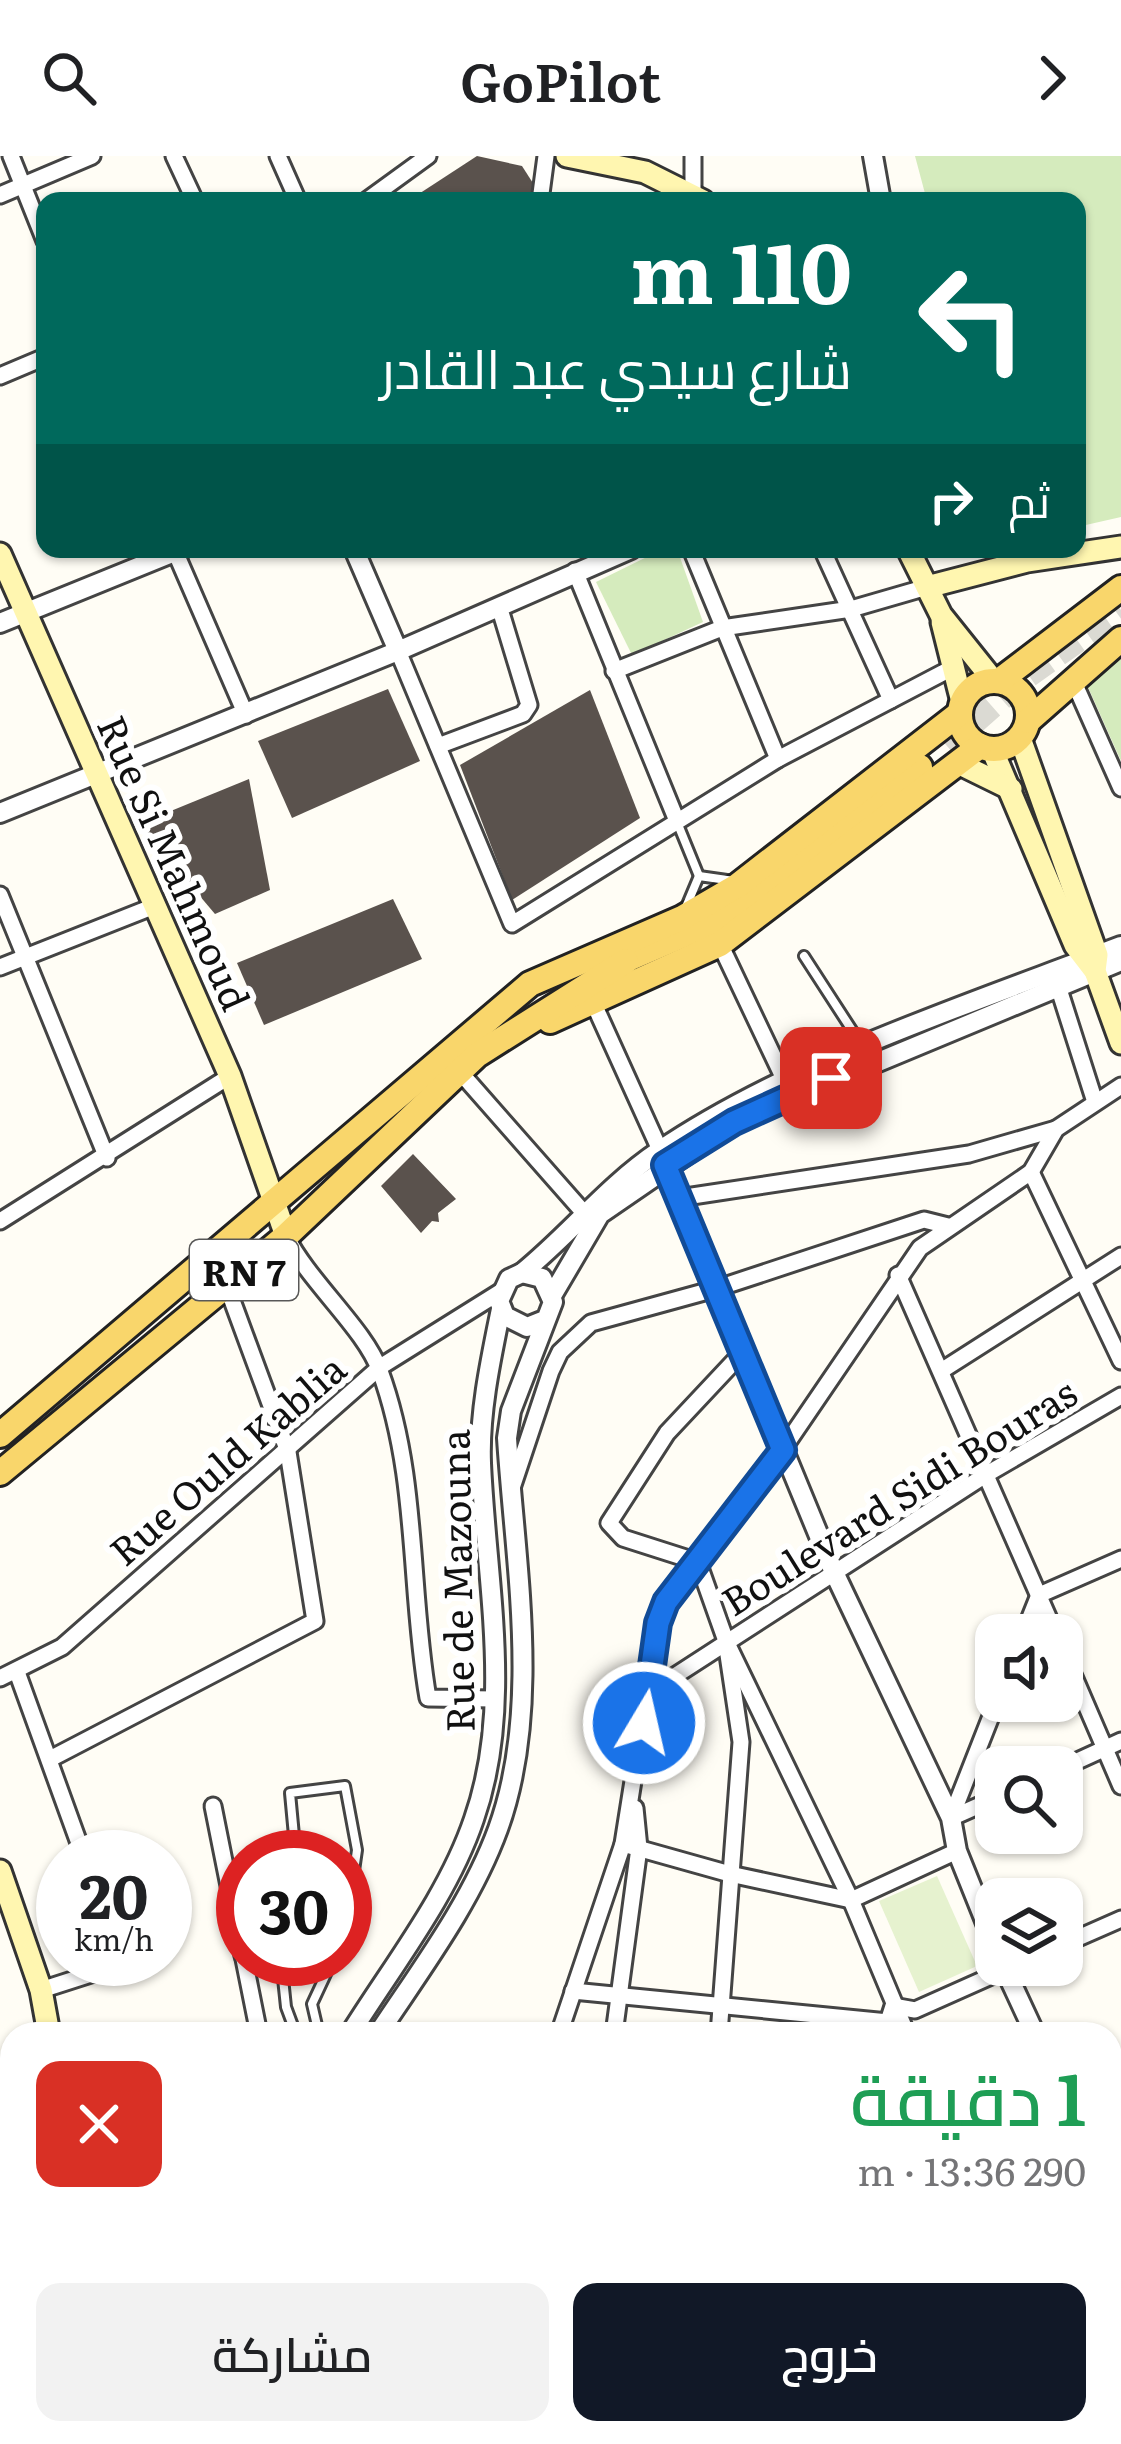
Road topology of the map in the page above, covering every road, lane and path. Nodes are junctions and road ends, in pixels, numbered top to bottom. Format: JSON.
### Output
{"nodes":[{"id":1,"x":11,"y":156,"type":"edge"},
{"id":2,"x":92,"y":156,"type":"edge"},
{"id":3,"x":174,"y":156,"type":"edge"},
{"id":4,"x":278,"y":156,"type":"edge"},
{"id":5,"x":428,"y":156,"type":"edge"},
{"id":6,"x":545,"y":156,"type":"edge"},
{"id":7,"x":567,"y":156,"type":"edge"},
{"id":8,"x":693,"y":156,"type":"edge"},
{"id":9,"x":873,"y":156,"type":"edge"},
{"id":10,"x":22,"y":186,"type":"junction"},
{"id":11,"x":190,"y":192,"type":"edge"},
{"id":12,"x":294,"y":192,"type":"edge"},
{"id":13,"x":378,"y":192,"type":"edge"},
{"id":14,"x":542,"y":192,"type":"edge"},
{"id":15,"x":685,"y":192,"type":"edge"},
{"id":16,"x":696,"y":192,"type":"edge"},
{"id":17,"x":879,"y":192,"type":"edge"},
{"id":18,"x":0,"y":195,"type":"edge"},
{"id":19,"x":36,"y":219,"type":"edge"},
{"id":20,"x":36,"y":361,"type":"edge"},
{"id":21,"x":0,"y":376,"type":"edge"},
{"id":22,"x":1121,"y":547,"type":"edge"},
{"id":23,"x":1086,"y":550,"type":"edge"},
{"id":24,"x":0,"y":554,"type":"edge"},
{"id":25,"x":157,"y":558,"type":"edge"},
{"id":26,"x":180,"y":558,"type":"edge"},
{"id":27,"x":358,"y":558,"type":"edge"},
{"id":28,"x":608,"y":558,"type":"edge"},
{"id":29,"x":695,"y":558,"type":"edge"},
{"id":30,"x":826,"y":558,"type":"edge"},
{"id":31,"x":912,"y":558,"type":"edge"},
{"id":32,"x":1015,"y":558,"type":"edge"},
{"id":33,"x":575,"y":571,"type":"junction"},
{"id":34,"x":927,"y":587,"type":"junction"},
{"id":35,"x":1121,"y":588,"type":"edge"},
{"id":36,"x":499,"y":605,"type":"junction"},
{"id":37,"x":851,"y":609,"type":"junction"},
{"id":38,"x":26,"y":610,"type":"junction"},
{"id":39,"x":941,"y":615,"type":"junction"},
{"id":40,"x":0,"y":623,"type":"edge"},
{"id":41,"x":722,"y":628,"type":"junction"},
{"id":42,"x":1121,"y":639,"type":"edge"},
{"id":43,"x":398,"y":651,"type":"junction"},
{"id":44,"x":952,"y":668,"type":"junction"},
{"id":45,"x":614,"y":671,"type":"junction"},
{"id":46,"x":1073,"y":680,"type":"junction"},
{"id":47,"x":996,"y":681,"type":"junction"},
{"id":48,"x":891,"y":700,"type":"junction"},
{"id":49,"x":961,"y":707,"type":"junction"},
{"id":50,"x":246,"y":715,"type":"junction"},
{"id":51,"x":1024,"y":730,"type":"junction"},
{"id":52,"x":438,"y":746,"type":"junction"},
{"id":53,"x":986,"y":748,"type":"junction"},
{"id":54,"x":953,"y":754,"type":"junction"},
{"id":55,"x":778,"y":759,"type":"junction"},
{"id":56,"x":96,"y":771,"type":"junction"},
{"id":57,"x":1121,"y":788,"type":"edge"},
{"id":58,"x":1011,"y":789,"type":"junction"},
{"id":59,"x":0,"y":813,"type":"edge"},
{"id":60,"x":677,"y":821,"type":"junction"},
{"id":61,"x":698,"y":876,"type":"junction"},
{"id":62,"x":741,"y":882,"type":"junction"},
{"id":63,"x":0,"y":895,"type":"edge"},
{"id":64,"x":157,"y":905,"type":"junction"},
{"id":65,"x":682,"y":918,"type":"junction"},
{"id":66,"x":720,"y":944,"type":"junction"},
{"id":67,"x":1121,"y":946,"type":"edge"},
{"id":68,"x":25,"y":955,"type":"junction"},
{"id":69,"x":804,"y":956,"type":"dead end"},
{"id":70,"x":1121,"y":961,"type":"edge"},
{"id":71,"x":1092,"y":962,"type":"junction"},
{"id":72,"x":0,"y":967,"type":"edge"},
{"id":73,"x":1058,"y":986,"type":"junction"},
{"id":74,"x":593,"y":1002,"type":"junction"},
{"id":75,"x":1121,"y":1043,"type":"edge"},
{"id":76,"x":471,"y":1052,"type":"junction"},
{"id":77,"x":869,"y":1054,"type":"junction"},
{"id":78,"x":230,"y":1076,"type":"junction"},
{"id":79,"x":785,"y":1081,"type":"junction"},
{"id":80,"x":1121,"y":1086,"type":"edge"},
{"id":81,"x":1095,"y":1102,"type":"junction"},
{"id":82,"x":1056,"y":1129,"type":"junction"},
{"id":83,"x":107,"y":1158,"type":"junction"},
{"id":84,"x":662,"y":1158,"type":"junction"},
{"id":85,"x":1031,"y":1172,"type":"junction"},
{"id":86,"x":679,"y":1198,"type":"junction"},
{"id":87,"x":277,"y":1202,"type":"junction"},
{"id":88,"x":588,"y":1218,"type":"junction"},
{"id":89,"x":0,"y":1222,"type":"edge"},
{"id":90,"x":947,"y":1226,"type":"junction"},
{"id":91,"x":286,"y":1236,"type":"junction"},
{"id":92,"x":1121,"y":1256,"type":"edge"},
{"id":93,"x":522,"y":1273,"type":"junction"},
{"id":94,"x":898,"y":1275,"type":"junction"},
{"id":95,"x":1084,"y":1275,"type":"junction"},
{"id":96,"x":226,"y":1284,"type":"junction"},
{"id":97,"x":715,"y":1289,"type":"junction"},
{"id":98,"x":553,"y":1294,"type":"junction"},
{"id":99,"x":501,"y":1300,"type":"junction"},
{"id":100,"x":542,"y":1322,"type":"junction"},
{"id":101,"x":742,"y":1353,"type":"junction"},
{"id":102,"x":1121,"y":1361,"type":"edge"},
{"id":103,"x":380,"y":1367,"type":"junction"},
{"id":104,"x":941,"y":1371,"type":"junction"},
{"id":105,"x":1121,"y":1396,"type":"edge"},
{"id":106,"x":0,"y":1435,"type":"edge"},
{"id":107,"x":286,"y":1448,"type":"junction"},
{"id":108,"x":783,"y":1450,"type":"junction"},
{"id":109,"x":0,"y":1472,"type":"edge"},
{"id":110,"x":987,"y":1474,"type":"junction"},
{"id":111,"x":510,"y":1495,"type":"junction"},
{"id":112,"x":1121,"y":1558,"type":"edge"},
{"id":113,"x":698,"y":1562,"type":"junction"},
{"id":114,"x":833,"y":1570,"type":"junction"},
{"id":115,"x":1039,"y":1595,"type":"junction"},
{"id":116,"x":1031,"y":1614,"type":"edge"},
{"id":117,"x":1047,"y":1614,"type":"edge"},
{"id":118,"x":726,"y":1641,"type":"junction"},
{"id":119,"x":17,"y":1672,"type":"junction"},
{"id":120,"x":0,"y":1678,"type":"edge"},
{"id":121,"x":650,"y":1692,"type":"junction"},
{"id":122,"x":1083,"y":1697,"type":"edge"},
{"id":123,"x":494,"y":1699,"type":"junction"},
{"id":124,"x":989,"y":1722,"type":"edge"},
{"id":125,"x":1121,"y":1741,"type":"edge"},
{"id":126,"x":1105,"y":1748,"type":"junction"},
{"id":127,"x":1083,"y":1758,"type":"edge"},
{"id":128,"x":50,"y":1759,"type":"junction"},
{"id":129,"x":1121,"y":1786,"type":"edge"},
{"id":130,"x":213,"y":1806,"type":"dead end"},
{"id":131,"x":975,"y":1807,"type":"edge"},
{"id":132,"x":951,"y":1818,"type":"junction"},
{"id":133,"x":75,"y":1830,"type":"edge"},
{"id":134,"x":218,"y":1830,"type":"edge"},
{"id":135,"x":293,"y":1830,"type":"edge"},
{"id":136,"x":354,"y":1830,"type":"edge"},
{"id":137,"x":631,"y":1846,"type":"junction"},
{"id":138,"x":957,"y":1851,"type":"junction"},
{"id":139,"x":0,"y":1871,"type":"edge"},
{"id":140,"x":730,"y":1874,"type":"junction"},
{"id":141,"x":975,"y":1896,"type":"edge"},
{"id":142,"x":851,"y":1900,"type":"junction"},
{"id":143,"x":1121,"y":1919,"type":"edge"},
{"id":144,"x":1083,"y":1936,"type":"edge"},
{"id":145,"x":975,"y":1982,"type":"edge"},
{"id":146,"x":53,"y":1986,"type":"edge"},
{"id":147,"x":249,"y":1986,"type":"edge"},
{"id":148,"x":284,"y":1986,"type":"edge"},
{"id":149,"x":320,"y":1986,"type":"edge"},
{"id":150,"x":1016,"y":1986,"type":"edge"},
{"id":151,"x":41,"y":1990,"type":"junction"},
{"id":152,"x":573,"y":1990,"type":"junction"},
{"id":153,"x":620,"y":1997,"type":"junction"},
{"id":154,"x":720,"y":2006,"type":"junction"},
{"id":155,"x":47,"y":2022,"type":"edge"},
{"id":156,"x":256,"y":2022,"type":"edge"},
{"id":157,"x":292,"y":2022,"type":"edge"},
{"id":158,"x":316,"y":2022,"type":"edge"},
{"id":159,"x":358,"y":2022,"type":"edge"},
{"id":160,"x":386,"y":2022,"type":"edge"},
{"id":161,"x":563,"y":2022,"type":"edge"},
{"id":162,"x":616,"y":2022,"type":"edge"},
{"id":163,"x":719,"y":2022,"type":"edge"},
{"id":164,"x":884,"y":2022,"type":"edge"},
{"id":165,"x":894,"y":2022,"type":"edge"},
{"id":166,"x":896,"y":2022,"type":"edge"},
{"id":167,"x":1030,"y":2022,"type":"edge"}],
"edges":[{"from":1,"to":10,"type":"street"},
{"from":2,"to":10,"type":"street"},
{"from":3,"to":11,"type":"street"},
{"from":4,"to":12,"type":"street"},
{"from":5,"to":13,"type":"street"},
{"from":6,"to":14,"type":"street"},
{"from":7,"to":15,"type":"main road"},
{"from":8,"to":16,"type":"street"},
{"from":9,"to":17,"type":"street"},
{"from":10,"to":18,"type":"street"},
{"from":10,"to":19,"type":"street"},
{"from":20,"to":21,"type":"street"},
{"from":22,"to":23,"type":"main road"},
{"from":24,"to":38,"type":"main road","name":"Rue Si Mahmoud"},
{"from":25,"to":38,"type":"street"},
{"from":26,"to":50,"type":"street"},
{"from":27,"to":43,"type":"street"},
{"from":28,"to":33,"type":"street"},
{"from":29,"to":41,"type":"street"},
{"from":30,"to":37,"type":"street"},
{"from":31,"to":34,"type":"main road"},
{"from":32,"to":34,"type":"main road"},
{"from":33,"to":36,"type":"street"},
{"from":33,"to":45,"type":"street"},
{"from":34,"to":37,"type":"street"},
{"from":34,"to":39,"type":"main road"},
{"from":35,"to":47,"type":"main road"},
{"from":36,"to":43,"type":"street"},
{"from":36,"to":52,"type":"street"},
{"from":37,"to":41,"type":"street"},
{"from":37,"to":48,"type":"street"},
{"from":38,"to":40,"type":"street"},
{"from":38,"to":56,"type":"main road","name":"Rue Si Mahmoud"},
{"from":39,"to":44,"type":"main road"},
{"from":39,"to":47,"type":"main road"},
{"from":41,"to":45,"type":"street"},
{"from":41,"to":55,"type":"street"},
{"from":42,"to":46,"type":"main road"},
{"from":43,"to":50,"type":"street"},
{"from":43,"to":52,"type":"street"},
{"from":44,"to":48,"type":"street"},
{"from":44,"to":49,"type":"main road"},
{"from":45,"to":60,"type":"street"},
{"from":46,"to":51,"type":"main road"},
{"from":46,"to":57,"type":"street"},
{"from":47,"to":49,"type":"main road"},
{"from":47,"to":51,"type":"main road"},
{"from":48,"to":55,"type":"street"},
{"from":49,"to":53,"type":"main road"},
{"from":49,"to":62,"type":"main road","number":"RN 7"},
{"from":50,"to":56,"type":"street"},
{"from":51,"to":53,"type":"main road"},
{"from":51,"to":71,"type":"main road"},
{"from":52,"to":60,"type":"street"},
{"from":53,"to":54,"type":"main road","number":"RN 7"},
{"from":53,"to":58,"type":"main road"},
{"from":54,"to":58,"type":"main road"},
{"from":54,"to":66,"type":"main road","number":"RN 7"},
{"from":54,"to":76,"type":"main road","number":"RN 7"},
{"from":55,"to":60,"type":"street"},
{"from":56,"to":59,"type":"street"},
{"from":56,"to":64,"type":"main road","name":"Rue Si Mahmoud"},
{"from":58,"to":71,"type":"main road"},
{"from":60,"to":61,"type":"lane"},
{"from":61,"to":62,"type":"lane"},
{"from":61,"to":65,"type":"lane"},
{"from":62,"to":65,"type":"main road","number":"RN 7"},
{"from":63,"to":68,"type":"street"},
{"from":64,"to":68,"type":"street"},
{"from":64,"to":78,"type":"main road","name":"Rue Si Mahmoud"},
{"from":65,"to":76,"type":"main road","number":"RN 7"},
{"from":66,"to":74,"type":"main road","number":"RN 7"},
{"from":66,"to":79,"type":"street"},
{"from":67,"to":71,"type":"street"},
{"from":68,"to":72,"type":"street"},
{"from":68,"to":83,"type":"street"},
{"from":69,"to":77,"type":"lane"},
{"from":70,"to":71,"type":"street"},
{"from":71,"to":73,"type":"street"},
{"from":71,"to":75,"type":"main road"},
{"from":71,"to":77,"type":"street"},
{"from":73,"to":77,"type":"street"},
{"from":73,"to":81,"type":"street"},
{"from":74,"to":76,"type":"main road","number":"RN 7"},
{"from":74,"to":84,"type":"street"},
{"from":76,"to":87,"type":"main road","number":"RN 7"},
{"from":76,"to":88,"type":"street"},
{"from":76,"to":91,"type":"main road","number":"RN 7"},
{"from":77,"to":79,"type":"street"},
{"from":77,"to":84,"type":"street"},
{"from":78,"to":83,"type":"street"},
{"from":78,"to":87,"type":"main road","name":"Rue Si Mahmoud"},
{"from":79,"to":84,"type":"street"},
{"from":80,"to":81,"type":"street"},
{"from":81,"to":82,"type":"street"},
{"from":82,"to":85,"type":"street"},
{"from":82,"to":86,"type":"street"},
{"from":83,"to":89,"type":"street"},
{"from":84,"to":86,"type":"street"},
{"from":84,"to":88,"type":"street"},
{"from":85,"to":90,"type":"street"},
{"from":85,"to":95,"type":"street"},
{"from":86,"to":97,"type":"street"},
{"from":87,"to":91,"type":"main road","name":"Rue Si Mahmoud"},
{"from":87,"to":106,"type":"main road","number":"RN 7"},
{"from":88,"to":93,"type":"street"},
{"from":88,"to":98,"type":"street"},
{"from":90,"to":94,"type":"street"},
{"from":90,"to":97,"type":"street"},
{"from":91,"to":96,"type":"main road","number":"RN 7"},
{"from":91,"to":103,"type":"street"},
{"from":92,"to":95,"type":"street"},
{"from":93,"to":98,"type":"street"},
{"from":93,"to":99,"type":"street"},
{"from":94,"to":104,"type":"street"},
{"from":94,"to":108,"type":"street"},
{"from":95,"to":102,"type":"street"},
{"from":95,"to":104,"type":"street"},
{"from":96,"to":107,"type":"street"},
{"from":96,"to":109,"type":"main road","number":"RN 7"},
{"from":97,"to":101,"type":"street"},
{"from":97,"to":111,"type":"street"},
{"from":98,"to":100,"type":"street"},
{"from":99,"to":100,"type":"street"},
{"from":99,"to":103,"type":"street","name":"Rue Ould Kablia"},
{"from":99,"to":123,"type":"street","name":"Rue de Mazouna"},
{"from":100,"to":111,"type":"street","name":"Rue de Mazouna"},
{"from":101,"to":108,"type":"street"},
{"from":101,"to":113,"type":"street"},
{"from":103,"to":107,"type":"street","name":"Rue Ould Kablia"},
{"from":103,"to":123,"type":"street"},
{"from":104,"to":110,"type":"street"},
{"from":105,"to":110,"type":"street","name":"Boulevard Sidi Bouras"},
{"from":107,"to":119,"type":"street","name":"Rue Ould Kablia"},
{"from":107,"to":128,"type":"street"},
{"from":108,"to":113,"type":"street"},
{"from":108,"to":114,"type":"street"},
{"from":110,"to":114,"type":"street","name":"Boulevard Sidi Bouras"},
{"from":110,"to":115,"type":"street"},
{"from":111,"to":160,"type":"street","name":"Rue de Mazouna"},
{"from":112,"to":115,"type":"street"},
{"from":113,"to":118,"type":"street"},
{"from":113,"to":121,"type":"street"},
{"from":114,"to":118,"type":"street","name":"Boulevard Sidi Bouras"},
{"from":114,"to":132,"type":"street"},
{"from":115,"to":116,"type":"street"},
{"from":115,"to":117,"type":"street"},
{"from":118,"to":121,"type":"street","name":"Boulevard Sidi Bouras"},
{"from":118,"to":140,"type":"street"},
{"from":118,"to":142,"type":"street"},
{"from":119,"to":120,"type":"street","name":"Rue Ould Kablia"},
{"from":119,"to":128,"type":"street"},
{"from":121,"to":137,"type":"street"},
{"from":122,"to":126,"type":"street"},
{"from":123,"to":159,"type":"street","name":"Rue de Mazouna"},
{"from":124,"to":132,"type":"street"},
{"from":125,"to":126,"type":"street"},
{"from":126,"to":127,"type":"street"},
{"from":126,"to":129,"type":"street"},
{"from":128,"to":133,"type":"street"},
{"from":130,"to":134,"type":"street"},
{"from":131,"to":132,"type":"street"},
{"from":132,"to":138,"type":"street"},
{"from":135,"to":136,"type":"lane"},
{"from":137,"to":140,"type":"street"},
{"from":137,"to":152,"type":"street"},
{"from":137,"to":153,"type":"street"},
{"from":138,"to":141,"type":"street"},
{"from":138,"to":142,"type":"street"},
{"from":139,"to":151,"type":"main road"},
{"from":140,"to":142,"type":"street"},
{"from":140,"to":154,"type":"street"},
{"from":142,"to":165,"type":"street"},
{"from":143,"to":144,"type":"street"},
{"from":145,"to":166,"type":"street"},
{"from":146,"to":151,"type":"street"},
{"from":147,"to":156,"type":"street"},
{"from":148,"to":157,"type":"lane"},
{"from":149,"to":158,"type":"lane"},
{"from":150,"to":167,"type":"street"},
{"from":151,"to":155,"type":"main road"},
{"from":152,"to":153,"type":"street"},
{"from":152,"to":161,"type":"street"},
{"from":153,"to":154,"type":"street"},
{"from":153,"to":162,"type":"street"},
{"from":154,"to":163,"type":"street"},
{"from":154,"to":164,"type":"street"}]}
